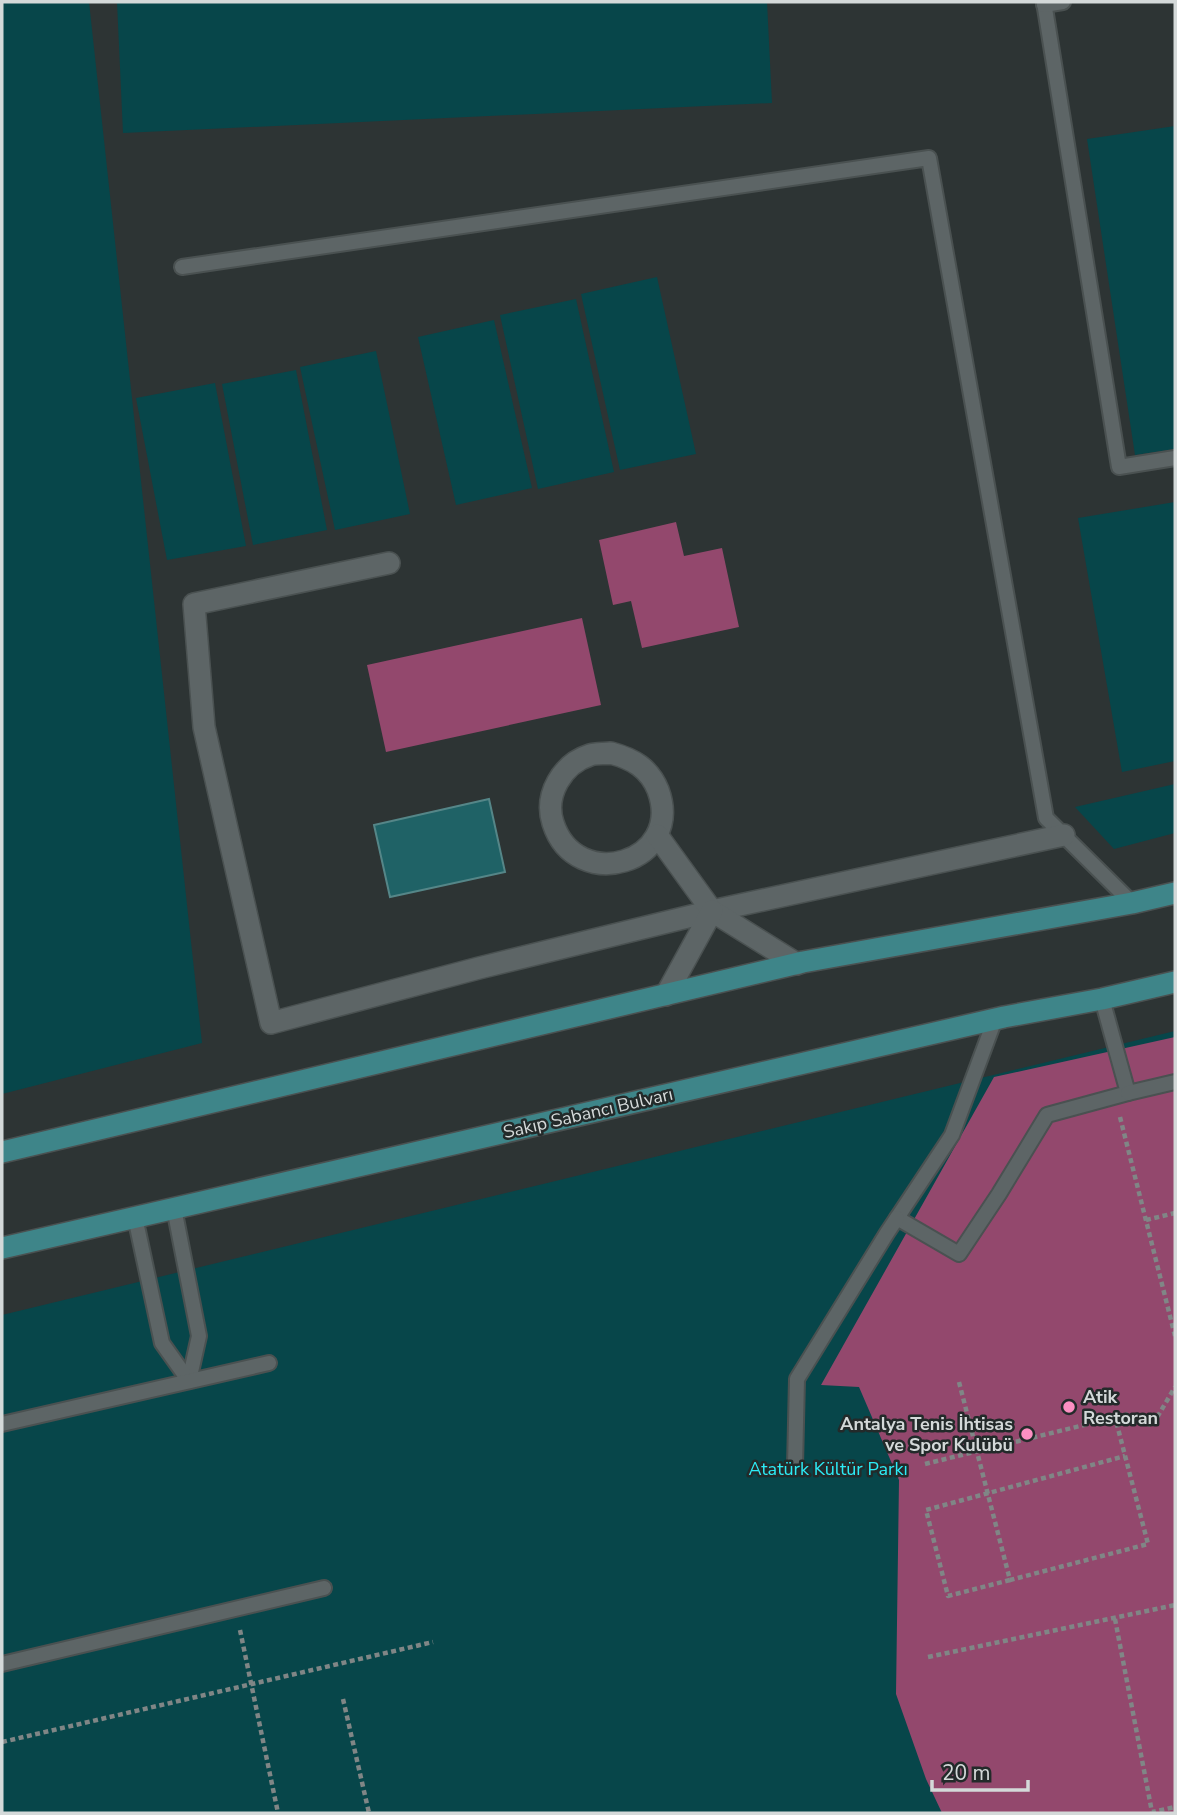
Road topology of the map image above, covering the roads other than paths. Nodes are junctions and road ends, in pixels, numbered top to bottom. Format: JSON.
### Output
{"nodes":[{"id":1,"x":1063,"y":2,"type":"edge"},
{"id":2,"x":1044,"y":3,"type":"edge"},
{"id":3,"x":182,"y":267,"type":"dead end"},
{"id":4,"x":1175,"y":458,"type":"edge"},
{"id":5,"x":389,"y":563,"type":"dead end"},
{"id":6,"x":657,"y":835,"type":"junction"},
{"id":7,"x":1064,"y":835,"type":"junction"},
{"id":8,"x":1175,"y":893,"type":"edge"},
{"id":9,"x":1132,"y":903,"type":"junction"},
{"id":10,"x":712,"y":911,"type":"junction"},
{"id":11,"x":797,"y":964,"type":"junction"},
{"id":12,"x":1175,"y":982,"type":"edge"},
{"id":13,"x":666,"y":995,"type":"junction"},
{"id":14,"x":1102,"y":999,"type":"junction"},
{"id":15,"x":995,"y":1019,"type":"junction"},
{"id":16,"x":1175,"y":1082,"type":"edge"},
{"id":17,"x":1121,"y":1094,"type":"junction"},
{"id":18,"x":2,"y":1152,"type":"edge"},
{"id":19,"x":174,"y":1208,"type":"junction"},
{"id":20,"x":135,"y":1217,"type":"junction"},
{"id":21,"x":898,"y":1218,"type":"junction"},
{"id":22,"x":2,"y":1248,"type":"edge"},
{"id":23,"x":269,"y":1363,"type":"dead end"},
{"id":24,"x":189,"y":1381,"type":"junction"},
{"id":25,"x":2,"y":1424,"type":"edge"},
{"id":26,"x":795,"y":1466,"type":"dead end"},
{"id":27,"x":324,"y":1588,"type":"dead end"},
{"id":28,"x":2,"y":1664,"type":"edge"}],
"edges":[{"from":1,"to":2,"type":"lane"},
{"from":2,"to":4,"type":"lane"},
{"from":3,"to":7,"type":"lane"},
{"from":5,"to":10,"type":"street"},
{"from":6,"to":6,"type":"street"},
{"from":6,"to":10,"type":"street"},
{"from":7,"to":9,"type":"lane"},
{"from":7,"to":10,"type":"street"},
{"from":8,"to":9,"type":"main road"},
{"from":9,"to":11,"type":"main road"},
{"from":10,"to":11,"type":"street"},
{"from":10,"to":13,"type":"street"},
{"from":11,"to":13,"type":"main road"},
{"from":12,"to":14,"type":"main road","name":"Sakıp Sabancı Bulvarı"},
{"from":13,"to":18,"type":"main road"},
{"from":14,"to":15,"type":"main road","name":"Sakıp Sabancı Bulvarı"},
{"from":14,"to":17,"type":"lane"},
{"from":15,"to":19,"type":"main road","name":"Sakıp Sabancı Bulvarı"},
{"from":15,"to":21,"type":"lane"},
{"from":16,"to":17,"type":"lane"},
{"from":17,"to":21,"type":"lane"},
{"from":19,"to":20,"type":"main road","name":"Sakıp Sabancı Bulvarı"},
{"from":19,"to":24,"type":"lane"},
{"from":20,"to":22,"type":"main road","name":"Sakıp Sabancı Bulvarı"},
{"from":20,"to":24,"type":"lane"},
{"from":21,"to":26,"type":"lane"},
{"from":23,"to":24,"type":"lane"},
{"from":24,"to":25,"type":"lane"},
{"from":27,"to":28,"type":"lane"}]}
